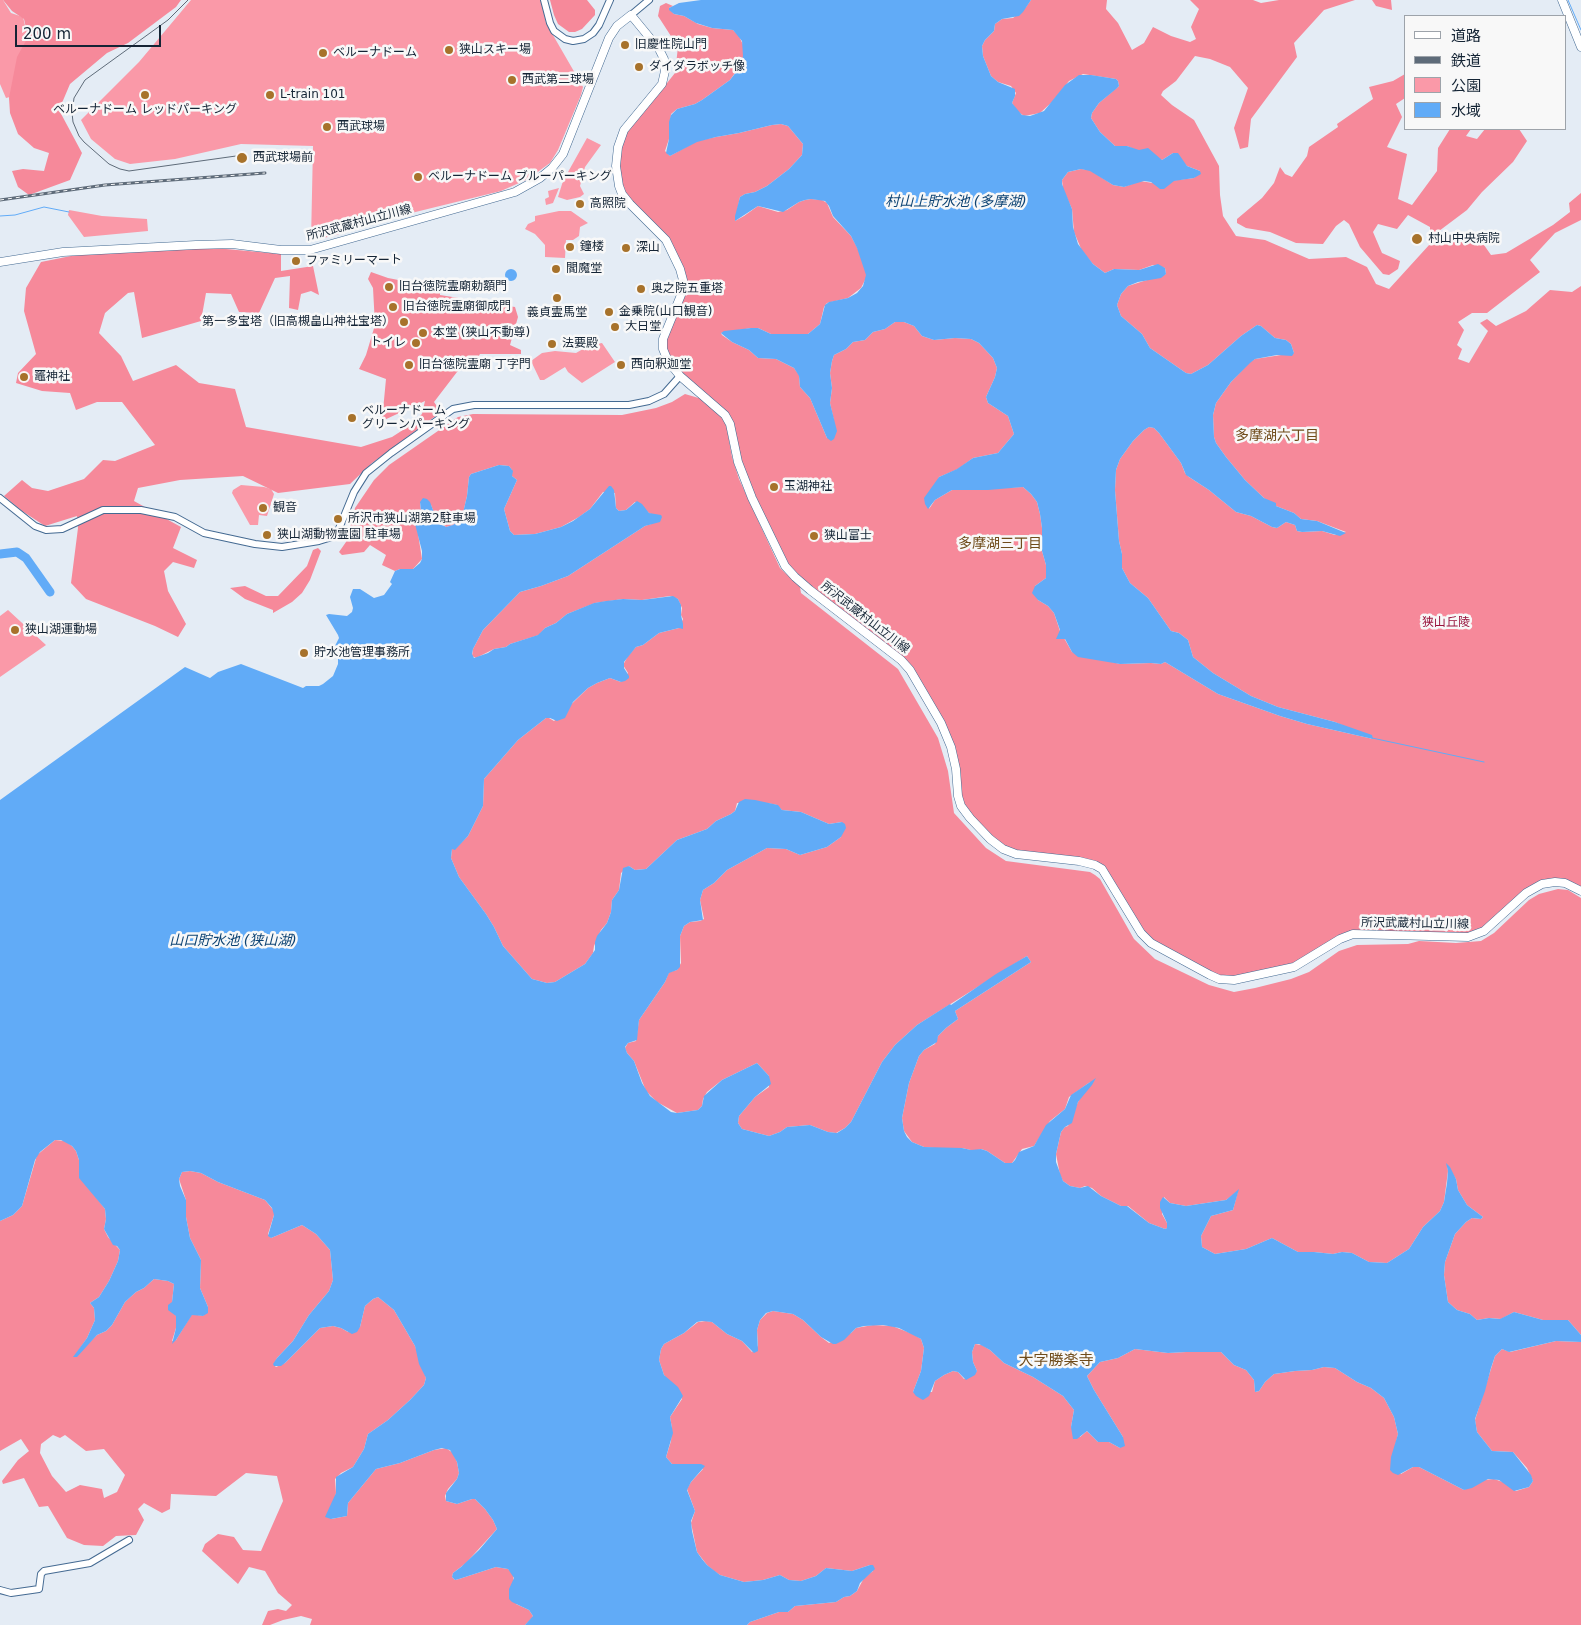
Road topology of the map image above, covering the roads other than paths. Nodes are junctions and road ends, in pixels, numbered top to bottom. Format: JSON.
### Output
{"nodes":[{"id":1,"x":544,"y":0,"type":"edge"},
{"id":2,"x":610,"y":0,"type":"edge"},
{"id":3,"x":649,"y":0,"type":"edge"},
{"id":4,"x":1562,"y":0,"type":"edge"},
{"id":5,"x":631,"y":15,"type":"junction"},
{"id":6,"x":1581,"y":47,"type":"edge"},
{"id":7,"x":0,"y":262,"type":"edge"},
{"id":8,"x":680,"y":376,"type":"junction"},
{"id":9,"x":0,"y":498,"type":"edge"},
{"id":10,"x":1581,"y":891,"type":"edge"},
{"id":11,"x":129,"y":1540,"type":"dead end"},
{"id":12,"x":0,"y":1590,"type":"edge"}],
"edges":[{"from":1,"to":2,"type":"street"},
{"from":3,"to":5,"type":"street"},
{"from":4,"to":6,"type":"main road"},
{"from":5,"to":7,"type":"main road","name":"所沢武蔵村山立川線"},
{"from":5,"to":8,"type":"main road","name":"所沢武蔵村山立川線"},
{"from":8,"to":9,"type":"street"},
{"from":8,"to":10,"type":"main road","name":"所沢武蔵村山立川線"},
{"from":11,"to":12,"type":"street"}]}
